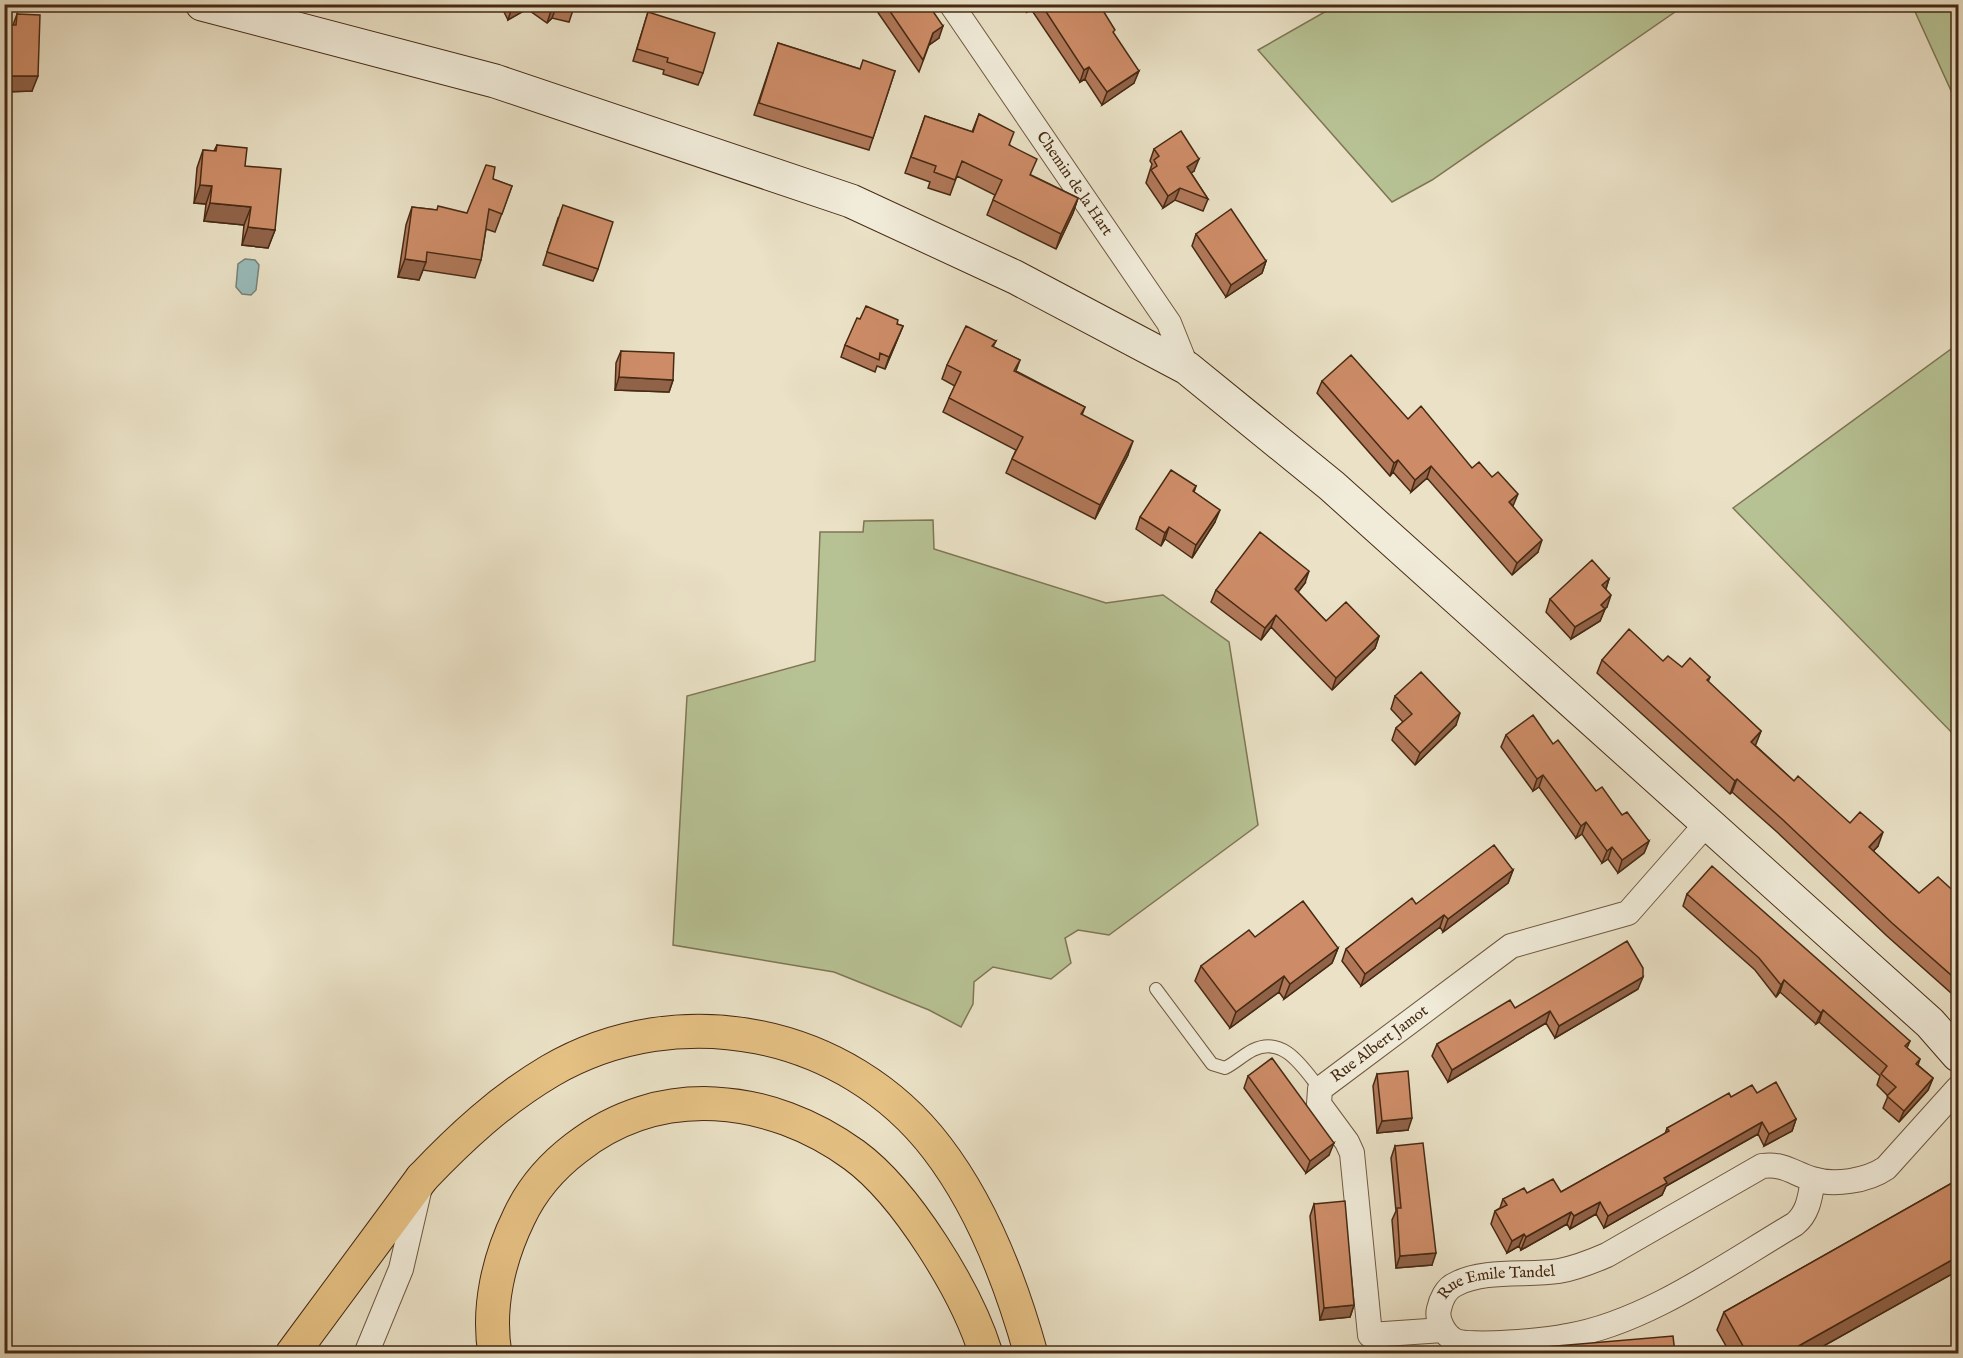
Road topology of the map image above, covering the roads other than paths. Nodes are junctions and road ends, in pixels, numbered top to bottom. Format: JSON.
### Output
{"nodes":[{"id":1,"x":202,"y":4,"type":"edge"},
{"id":2,"x":951,"y":4,"type":"edge"},
{"id":3,"x":1187,"y":368,"type":"junction"},
{"id":4,"x":1708,"y":822,"type":"junction"},
{"id":5,"x":1156,"y":989,"type":"dead end"},
{"id":6,"x":1959,"y":1055,"type":"edge"},
{"id":7,"x":1959,"y":1088,"type":"edge"},
{"id":8,"x":1320,"y":1089,"type":"junction"},
{"id":9,"x":422,"y":1178,"type":"junction"},
{"id":10,"x":1814,"y":1179,"type":"junction"},
{"id":11,"x":1443,"y":1330,"type":"junction"},
{"id":12,"x":291,"y":1353,"type":"edge"},
{"id":13,"x":366,"y":1353,"type":"edge"},
{"id":14,"x":495,"y":1353,"type":"edge"},
{"id":15,"x":986,"y":1353,"type":"edge"},
{"id":16,"x":1031,"y":1353,"type":"edge"}],
"edges":[{"from":1,"to":3,"type":"street"},
{"from":2,"to":3,"type":"street","name":"Chemin de la Hart"},
{"from":3,"to":4,"type":"street"},
{"from":4,"to":6,"type":"street"},
{"from":4,"to":8,"type":"street","name":"Rue Albert Jamot"},
{"from":5,"to":8,"type":"lane"},
{"from":7,"to":10,"type":"street","name":"Rue Emile Tandel"},
{"from":8,"to":11,"type":"street","name":"Rue Albert Jamot"},
{"from":9,"to":12,"type":"main road"},
{"from":9,"to":13,"type":"street"},
{"from":9,"to":16,"type":"main road"},
{"from":10,"to":11,"type":"street","name":"Rue Emile Tandel"},
{"from":10,"to":11,"type":"street","name":"Rue Emile Tandel"},
{"from":14,"to":15,"type":"main road"}]}
